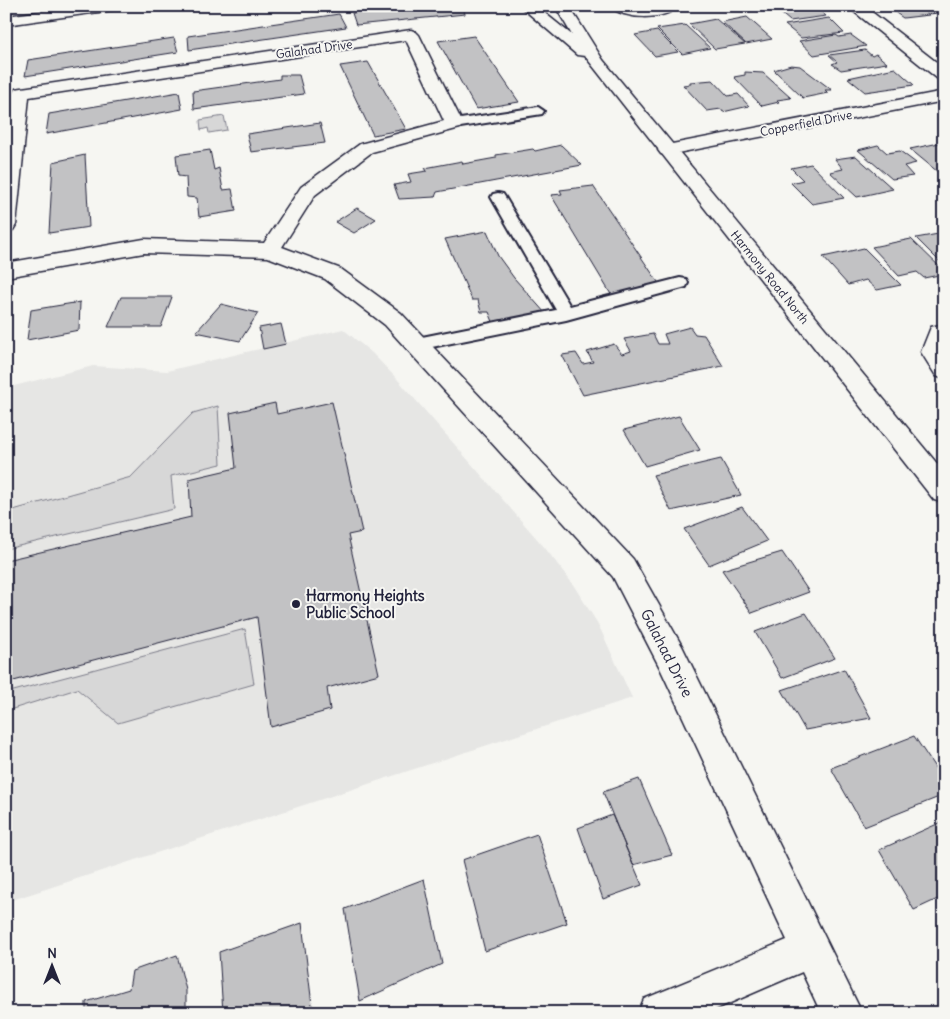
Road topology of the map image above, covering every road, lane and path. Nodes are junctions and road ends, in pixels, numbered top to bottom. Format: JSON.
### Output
{"nodes":[{"id":1,"x":110,"y":6,"type":"edge"},
{"id":2,"x":527,"y":6,"type":"edge"},
{"id":3,"x":562,"y":6,"type":"edge"},
{"id":4,"x":617,"y":6,"type":"edge"},
{"id":5,"x":671,"y":6,"type":"edge"},
{"id":6,"x":854,"y":6,"type":"edge"},
{"id":7,"x":6,"y":21,"type":"edge"},
{"id":8,"x":596,"y":62,"type":"junction"},
{"id":9,"x":944,"y":76,"type":"edge"},
{"id":10,"x":944,"y":96,"type":"edge"},
{"id":11,"x":538,"y":111,"type":"dead end"},
{"id":12,"x":454,"y":124,"type":"junction"},
{"id":13,"x":668,"y":150,"type":"junction"},
{"id":14,"x":498,"y":197,"type":"dead end"},
{"id":15,"x":6,"y":225,"type":"edge"},
{"id":16,"x":270,"y":250,"type":"junction"},
{"id":17,"x":6,"y":270,"type":"edge"},
{"id":18,"x":680,"y":283,"type":"dead end"},
{"id":19,"x":566,"y":314,"type":"junction"},
{"id":20,"x":944,"y":332,"type":"edge"},
{"id":21,"x":417,"y":344,"type":"junction"},
{"id":22,"x":944,"y":370,"type":"edge"},
{"id":23,"x":944,"y":492,"type":"edge"},
{"id":24,"x":811,"y":949,"type":"junction"},
{"id":25,"x":658,"y":1013,"type":"edge"},
{"id":26,"x":842,"y":1013,"type":"edge"}],
"edges":[{"from":1,"to":7,"type":"street"},
{"from":2,"to":8,"type":"street","name":"Harmony Road North"},
{"from":3,"to":8,"type":"street","name":"Harmony Road North"},
{"from":4,"to":5,"type":"street"},
{"from":6,"to":9,"type":"street"},
{"from":8,"to":13,"type":"street","name":"Harmony Road North"},
{"from":10,"to":13,"type":"street","name":"Copperfield Drive"},
{"from":11,"to":12,"type":"lane"},
{"from":12,"to":15,"type":"street","name":"Galahad Drive"},
{"from":12,"to":16,"type":"street"},
{"from":13,"to":23,"type":"street","name":"Harmony Road North"},
{"from":14,"to":19,"type":"lane"},
{"from":16,"to":17,"type":"street","name":"Galahad Drive"},
{"from":16,"to":21,"type":"street","name":"Galahad Drive"},
{"from":18,"to":19,"type":"lane"},
{"from":19,"to":21,"type":"lane"},
{"from":20,"to":22,"type":"street"},
{"from":21,"to":24,"type":"street","name":"Galahad Drive"},
{"from":24,"to":25,"type":"street"},
{"from":24,"to":26,"type":"street","name":"Galahad Drive"}]}
